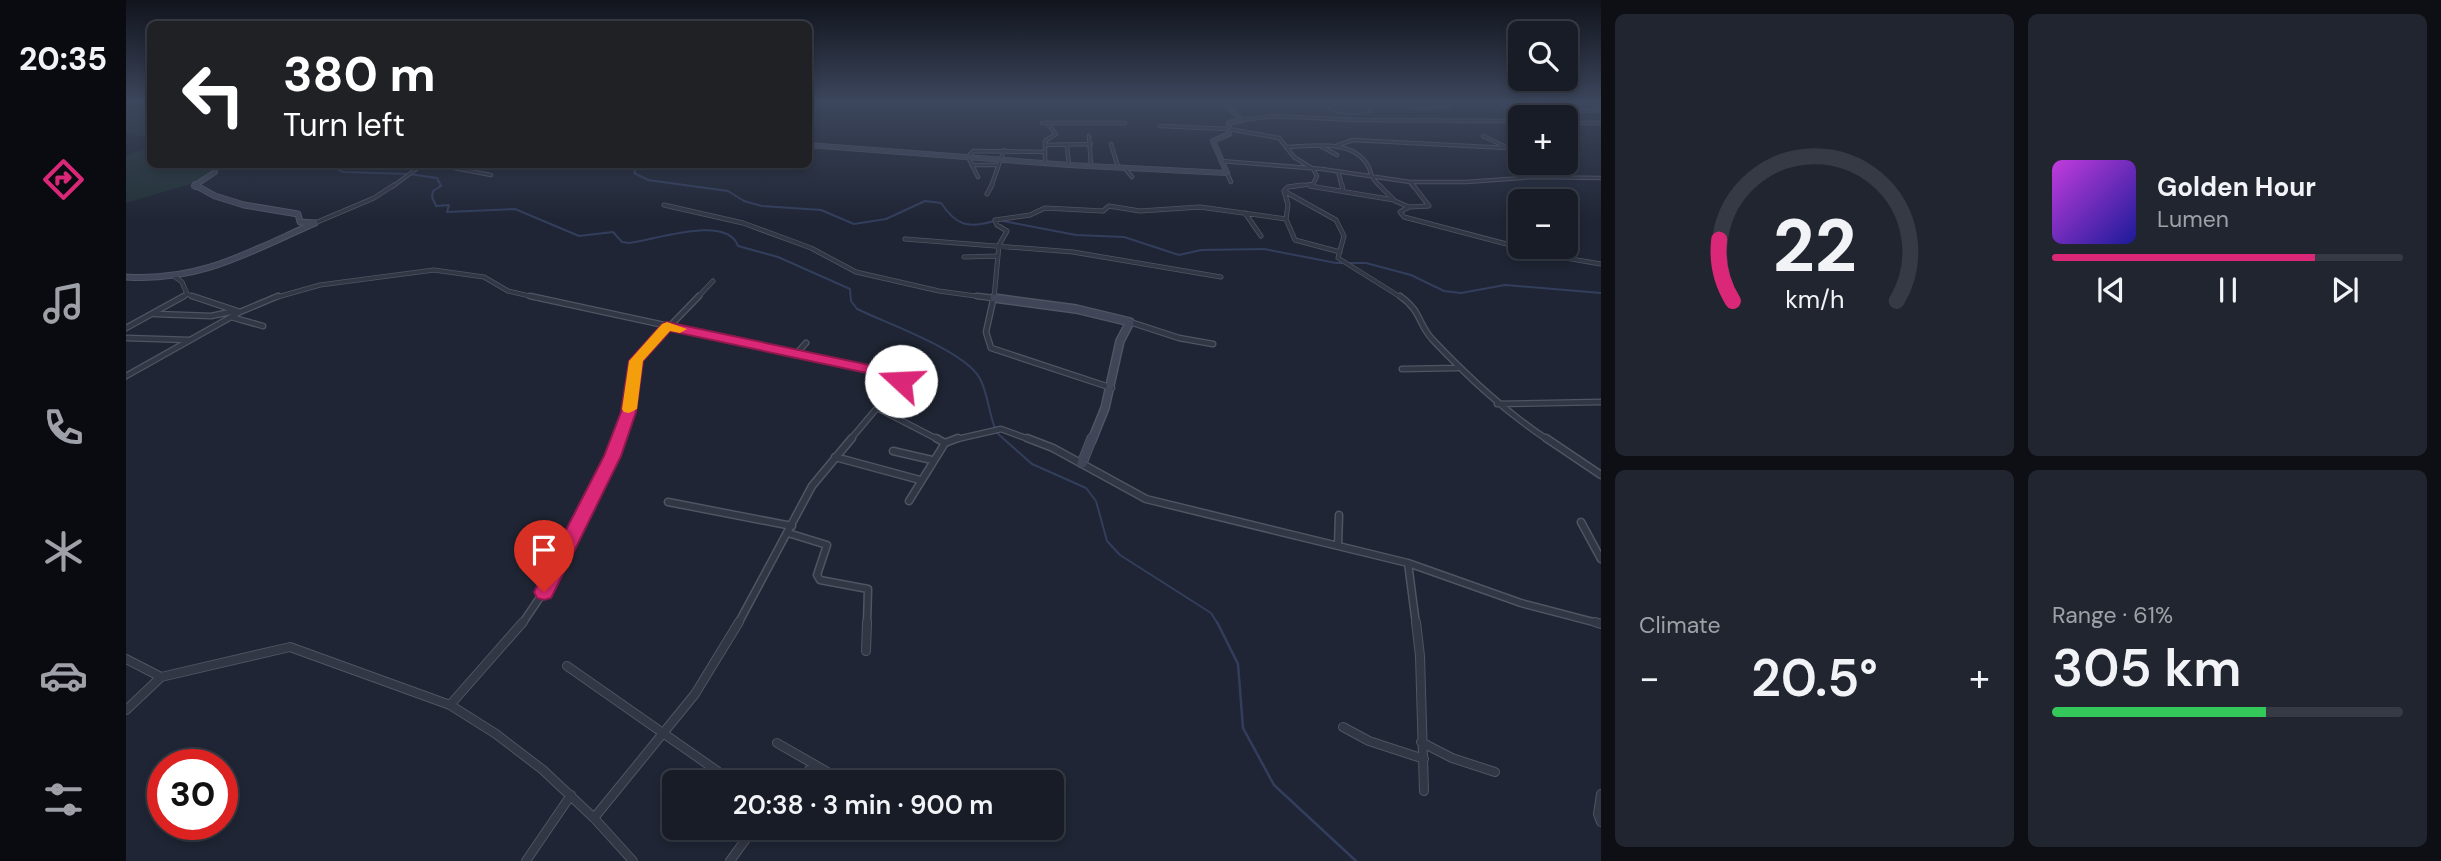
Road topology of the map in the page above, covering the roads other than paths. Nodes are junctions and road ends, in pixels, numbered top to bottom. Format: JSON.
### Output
{"nodes":[{"id":1,"x":1046,"y":141,"type":"edge"},
{"id":2,"x":1215,"y":141,"type":"edge"},
{"id":3,"x":1282,"y":141,"type":"edge"},
{"id":4,"x":1352,"y":141,"type":"edge"},
{"id":5,"x":1357,"y":141,"type":"edge"},
{"id":6,"x":1494,"y":141,"type":"edge"},
{"id":7,"x":1091,"y":144,"type":"joint"},
{"id":8,"x":1111,"y":144,"type":"dead end"},
{"id":9,"x":812,"y":145,"type":"edge"},
{"id":10,"x":1045,"y":145,"type":"junction"},
{"id":11,"x":1332,"y":145,"type":"junction"},
{"id":12,"x":1067,"y":146,"type":"junction"},
{"id":13,"x":1319,"y":146,"type":"junction"},
{"id":14,"x":1288,"y":147,"type":"junction"},
{"id":15,"x":1508,"y":148,"type":"joint"},
{"id":16,"x":1004,"y":150,"type":"junction"},
{"id":17,"x":1045,"y":152,"type":"junction"},
{"id":18,"x":1337,"y":155,"type":"dead end"},
{"id":19,"x":968,"y":157,"type":"junction"},
{"id":20,"x":1221,"y":161,"type":"junction"},
{"id":21,"x":998,"y":162,"type":"junction"},
{"id":22,"x":1045,"y":163,"type":"junction"},
{"id":23,"x":972,"y":164,"type":"junction"},
{"id":24,"x":1069,"y":165,"type":"junction"},
{"id":25,"x":1091,"y":166,"type":"junction"},
{"id":26,"x":1121,"y":167,"type":"junction"},
{"id":27,"x":217,"y":168,"type":"edge"},
{"id":28,"x":416,"y":168,"type":"edge"},
{"id":29,"x":454,"y":168,"type":"edge"},
{"id":30,"x":1313,"y":169,"type":"junction"},
{"id":31,"x":1338,"y":171,"type":"junction"},
{"id":32,"x":1227,"y":173,"type":"junction"},
{"id":33,"x":491,"y":175,"type":"dead end"},
{"id":34,"x":1553,"y":175,"type":"edge"},
{"id":35,"x":978,"y":177,"type":"dead end"},
{"id":36,"x":1132,"y":177,"type":"dead end"},
{"id":37,"x":1370,"y":177,"type":"junction"},
{"id":38,"x":1556,"y":177,"type":"junction"},
{"id":39,"x":1601,"y":177,"type":"edge"},
{"id":40,"x":1231,"y":182,"type":"dead end"},
{"id":41,"x":1410,"y":182,"type":"junction"},
{"id":42,"x":1307,"y":186,"type":"junction"},
{"id":43,"x":1284,"y":191,"type":"junction"},
{"id":44,"x":1343,"y":191,"type":"junction"},
{"id":45,"x":987,"y":194,"type":"dead end"},
{"id":46,"x":1395,"y":201,"type":"junction"},
{"id":47,"x":664,"y":205,"type":"dead end"},
{"id":48,"x":1409,"y":207,"type":"junction"},
{"id":49,"x":1245,"y":213,"type":"junction"},
{"id":50,"x":1286,"y":219,"type":"junction"},
{"id":51,"x":315,"y":223,"type":"junction"},
{"id":52,"x":1261,"y":236,"type":"dead end"},
{"id":53,"x":905,"y":239,"type":"dead end"},
{"id":54,"x":999,"y":245,"type":"junction"},
{"id":55,"x":1340,"y":252,"type":"junction"},
{"id":56,"x":998,"y":256,"type":"junction"},
{"id":57,"x":964,"y":257,"type":"dead end"},
{"id":58,"x":1601,"y":264,"type":"edge"},
{"id":59,"x":126,"y":277,"type":"edge"},
{"id":60,"x":175,"y":277,"type":"junction"},
{"id":61,"x":1221,"y":277,"type":"dead end"},
{"id":62,"x":713,"y":281,"type":"dead end"},
{"id":63,"x":187,"y":294,"type":"junction"},
{"id":64,"x":994,"y":298,"type":"junction"},
{"id":65,"x":239,"y":311,"type":"junction"},
{"id":66,"x":155,"y":314,"type":"junction"},
{"id":67,"x":231,"y":317,"type":"junction"},
{"id":68,"x":1130,"y":322,"type":"junction"},
{"id":69,"x":263,"y":326,"type":"dead end"},
{"id":70,"x":667,"y":326,"type":"junction"},
{"id":71,"x":126,"y":328,"type":"edge"},
{"id":72,"x":126,"y":338,"type":"edge"},
{"id":73,"x":190,"y":340,"type":"junction"},
{"id":74,"x":806,"y":343,"type":"dead end"},
{"id":75,"x":1213,"y":344,"type":"dead end"},
{"id":76,"x":795,"y":355,"type":"junction"},
{"id":77,"x":1457,"y":368,"type":"junction"},
{"id":78,"x":1402,"y":369,"type":"dead end"},
{"id":79,"x":126,"y":376,"type":"edge"},
{"id":80,"x":1112,"y":388,"type":"junction"},
{"id":81,"x":1601,"y":402,"type":"edge"},
{"id":82,"x":1497,"y":404,"type":"junction"},
{"id":83,"x":877,"y":408,"type":"junction"},
{"id":84,"x":945,"y":443,"type":"junction"},
{"id":85,"x":893,"y":451,"type":"dead end"},
{"id":86,"x":835,"y":457,"type":"junction"},
{"id":87,"x":932,"y":460,"type":"junction"},
{"id":88,"x":1082,"y":463,"type":"junction"},
{"id":89,"x":1601,"y":475,"type":"edge"},
{"id":90,"x":920,"y":481,"type":"junction"},
{"id":91,"x":908,"y":501,"type":"dead end"},
{"id":92,"x":668,"y":502,"type":"dead end"},
{"id":93,"x":1339,"y":515,"type":"dead end"},
{"id":94,"x":1581,"y":523,"type":"dead end"},
{"id":95,"x":790,"y":530,"type":"junction"},
{"id":96,"x":1338,"y":545,"type":"junction"},
{"id":97,"x":1601,"y":559,"type":"edge"},
{"id":98,"x":1408,"y":563,"type":"junction"},
{"id":99,"x":1601,"y":624,"type":"edge"},
{"id":100,"x":866,"y":651,"type":"dead end"},
{"id":101,"x":126,"y":659,"type":"edge"},
{"id":102,"x":567,"y":666,"type":"dead end"},
{"id":103,"x":161,"y":677,"type":"junction"},
{"id":104,"x":450,"y":705,"type":"junction"},
{"id":105,"x":126,"y":710,"type":"edge"},
{"id":106,"x":1343,"y":727,"type":"dead end"},
{"id":107,"x":662,"y":733,"type":"junction"},
{"id":108,"x":1421,"y":742,"type":"junction"},
{"id":109,"x":777,"y":743,"type":"dead end"},
{"id":110,"x":1424,"y":759,"type":"junction"},
{"id":111,"x":813,"y":764,"type":"junction"},
{"id":112,"x":716,"y":770,"type":"edge"},
{"id":113,"x":809,"y":770,"type":"edge"},
{"id":114,"x":824,"y":770,"type":"edge"},
{"id":115,"x":1495,"y":772,"type":"dead end"},
{"id":116,"x":1424,"y":791,"type":"dead end"},
{"id":117,"x":1601,"y":794,"type":"edge"},
{"id":118,"x":571,"y":795,"type":"junction"},
{"id":119,"x":594,"y":818,"type":"junction"},
{"id":120,"x":1601,"y":822,"type":"edge"},
{"id":121,"x":745,"y":840,"type":"edge"},
{"id":122,"x":526,"y":861,"type":"edge"},
{"id":123,"x":633,"y":861,"type":"edge"},
{"id":124,"x":730,"y":861,"type":"edge"}],
"edges":[{"from":1,"to":10,"type":"street"},
{"from":2,"to":20,"type":"street"},
{"from":3,"to":14,"type":"street"},
{"from":4,"to":11,"type":"street"},
{"from":5,"to":15,"type":"street"},
{"from":6,"to":15,"type":"street"},
{"from":7,"to":12,"type":"street"},
{"from":7,"to":25,"type":"street"},
{"from":8,"to":26,"type":"street"},
{"from":9,"to":19,"type":"street"},
{"from":10,"to":12,"type":"street"},
{"from":10,"to":17,"type":"street"},
{"from":11,"to":13,"type":"street"},
{"from":11,"to":37,"type":"street"},
{"from":12,"to":24,"type":"street"},
{"from":13,"to":14,"type":"street"},
{"from":13,"to":18,"type":"street"},
{"from":14,"to":30,"type":"street"},
{"from":16,"to":17,"type":"street"},
{"from":16,"to":19,"type":"street"},
{"from":16,"to":21,"type":"street"},
{"from":17,"to":22,"type":"street"},
{"from":19,"to":21,"type":"street"},
{"from":19,"to":23,"type":"street"},
{"from":20,"to":30,"type":"street"},
{"from":20,"to":32,"type":"street"},
{"from":21,"to":22,"type":"street"},
{"from":21,"to":23,"type":"street"},
{"from":21,"to":45,"type":"street"},
{"from":22,"to":24,"type":"street"},
{"from":23,"to":35,"type":"street"},
{"from":24,"to":25,"type":"street"},
{"from":25,"to":26,"type":"street"},
{"from":26,"to":32,"type":"street"},
{"from":26,"to":36,"type":"street"},
{"from":27,"to":51,"type":"street"},
{"from":28,"to":51,"type":"street"},
{"from":29,"to":33,"type":"street"},
{"from":30,"to":31,"type":"street"},
{"from":30,"to":42,"type":"street"},
{"from":31,"to":37,"type":"street"},
{"from":31,"to":44,"type":"street"},
{"from":32,"to":40,"type":"street"},
{"from":34,"to":38,"type":"street"},
{"from":37,"to":41,"type":"street"},
{"from":37,"to":46,"type":"street"},
{"from":38,"to":39,"type":"street"},
{"from":38,"to":41,"type":"street"},
{"from":41,"to":48,"type":"street"},
{"from":42,"to":43,"type":"street"},
{"from":42,"to":44,"type":"street"},
{"from":43,"to":50,"type":"street"},
{"from":43,"to":55,"type":"street"},
{"from":44,"to":46,"type":"street"},
{"from":46,"to":48,"type":"street"},
{"from":47,"to":64,"type":"street"},
{"from":48,"to":58,"type":"street"},
{"from":49,"to":50,"type":"street"},
{"from":49,"to":52,"type":"street"},
{"from":49,"to":54,"type":"street"},
{"from":50,"to":55,"type":"street"},
{"from":51,"to":60,"type":"street"},
{"from":53,"to":54,"type":"street"},
{"from":54,"to":56,"type":"street"},
{"from":54,"to":61,"type":"street"},
{"from":55,"to":77,"type":"street"},
{"from":56,"to":57,"type":"street"},
{"from":56,"to":64,"type":"street"},
{"from":59,"to":60,"type":"street"},
{"from":60,"to":63,"type":"street"},
{"from":62,"to":70,"type":"street"},
{"from":63,"to":65,"type":"street"},
{"from":63,"to":66,"type":"street"},
{"from":64,"to":68,"type":"street"},
{"from":64,"to":80,"type":"street"},
{"from":65,"to":66,"type":"street"},
{"from":65,"to":67,"type":"street"},
{"from":65,"to":70,"type":"street"},
{"from":66,"to":71,"type":"street"},
{"from":67,"to":69,"type":"street"},
{"from":67,"to":73,"type":"street"},
{"from":68,"to":75,"type":"street"},
{"from":68,"to":80,"type":"street"},
{"from":70,"to":76,"type":"street"},
{"from":70,"to":104,"type":"street"},
{"from":72,"to":73,"type":"street"},
{"from":73,"to":79,"type":"street"},
{"from":74,"to":76,"type":"street"},
{"from":76,"to":83,"type":"street"},
{"from":77,"to":78,"type":"street"},
{"from":77,"to":82,"type":"street"},
{"from":80,"to":88,"type":"street"},
{"from":81,"to":82,"type":"street"},
{"from":82,"to":89,"type":"street"},
{"from":83,"to":84,"type":"street"},
{"from":83,"to":86,"type":"street"},
{"from":84,"to":87,"type":"street"},
{"from":84,"to":88,"type":"street"},
{"from":85,"to":87,"type":"street"},
{"from":86,"to":90,"type":"street"},
{"from":86,"to":95,"type":"street"},
{"from":87,"to":90,"type":"street"},
{"from":88,"to":96,"type":"street"},
{"from":90,"to":91,"type":"street"},
{"from":92,"to":95,"type":"street"},
{"from":93,"to":96,"type":"street"},
{"from":94,"to":97,"type":"street"},
{"from":95,"to":100,"type":"street"},
{"from":95,"to":107,"type":"street"},
{"from":96,"to":98,"type":"street"},
{"from":98,"to":99,"type":"street"},
{"from":98,"to":108,"type":"street"},
{"from":101,"to":103,"type":"street"},
{"from":102,"to":107,"type":"street"},
{"from":103,"to":104,"type":"street"},
{"from":103,"to":105,"type":"street"},
{"from":104,"to":118,"type":"street"},
{"from":106,"to":110,"type":"street"},
{"from":107,"to":112,"type":"street"},
{"from":107,"to":119,"type":"street"},
{"from":108,"to":110,"type":"street"},
{"from":108,"to":115,"type":"street"},
{"from":109,"to":111,"type":"street"},
{"from":110,"to":116,"type":"street"},
{"from":111,"to":113,"type":"street"},
{"from":111,"to":114,"type":"street"},
{"from":117,"to":120,"type":"street"},
{"from":118,"to":119,"type":"street"},
{"from":118,"to":122,"type":"street"},
{"from":119,"to":123,"type":"street"},
{"from":121,"to":124,"type":"street"}]}
